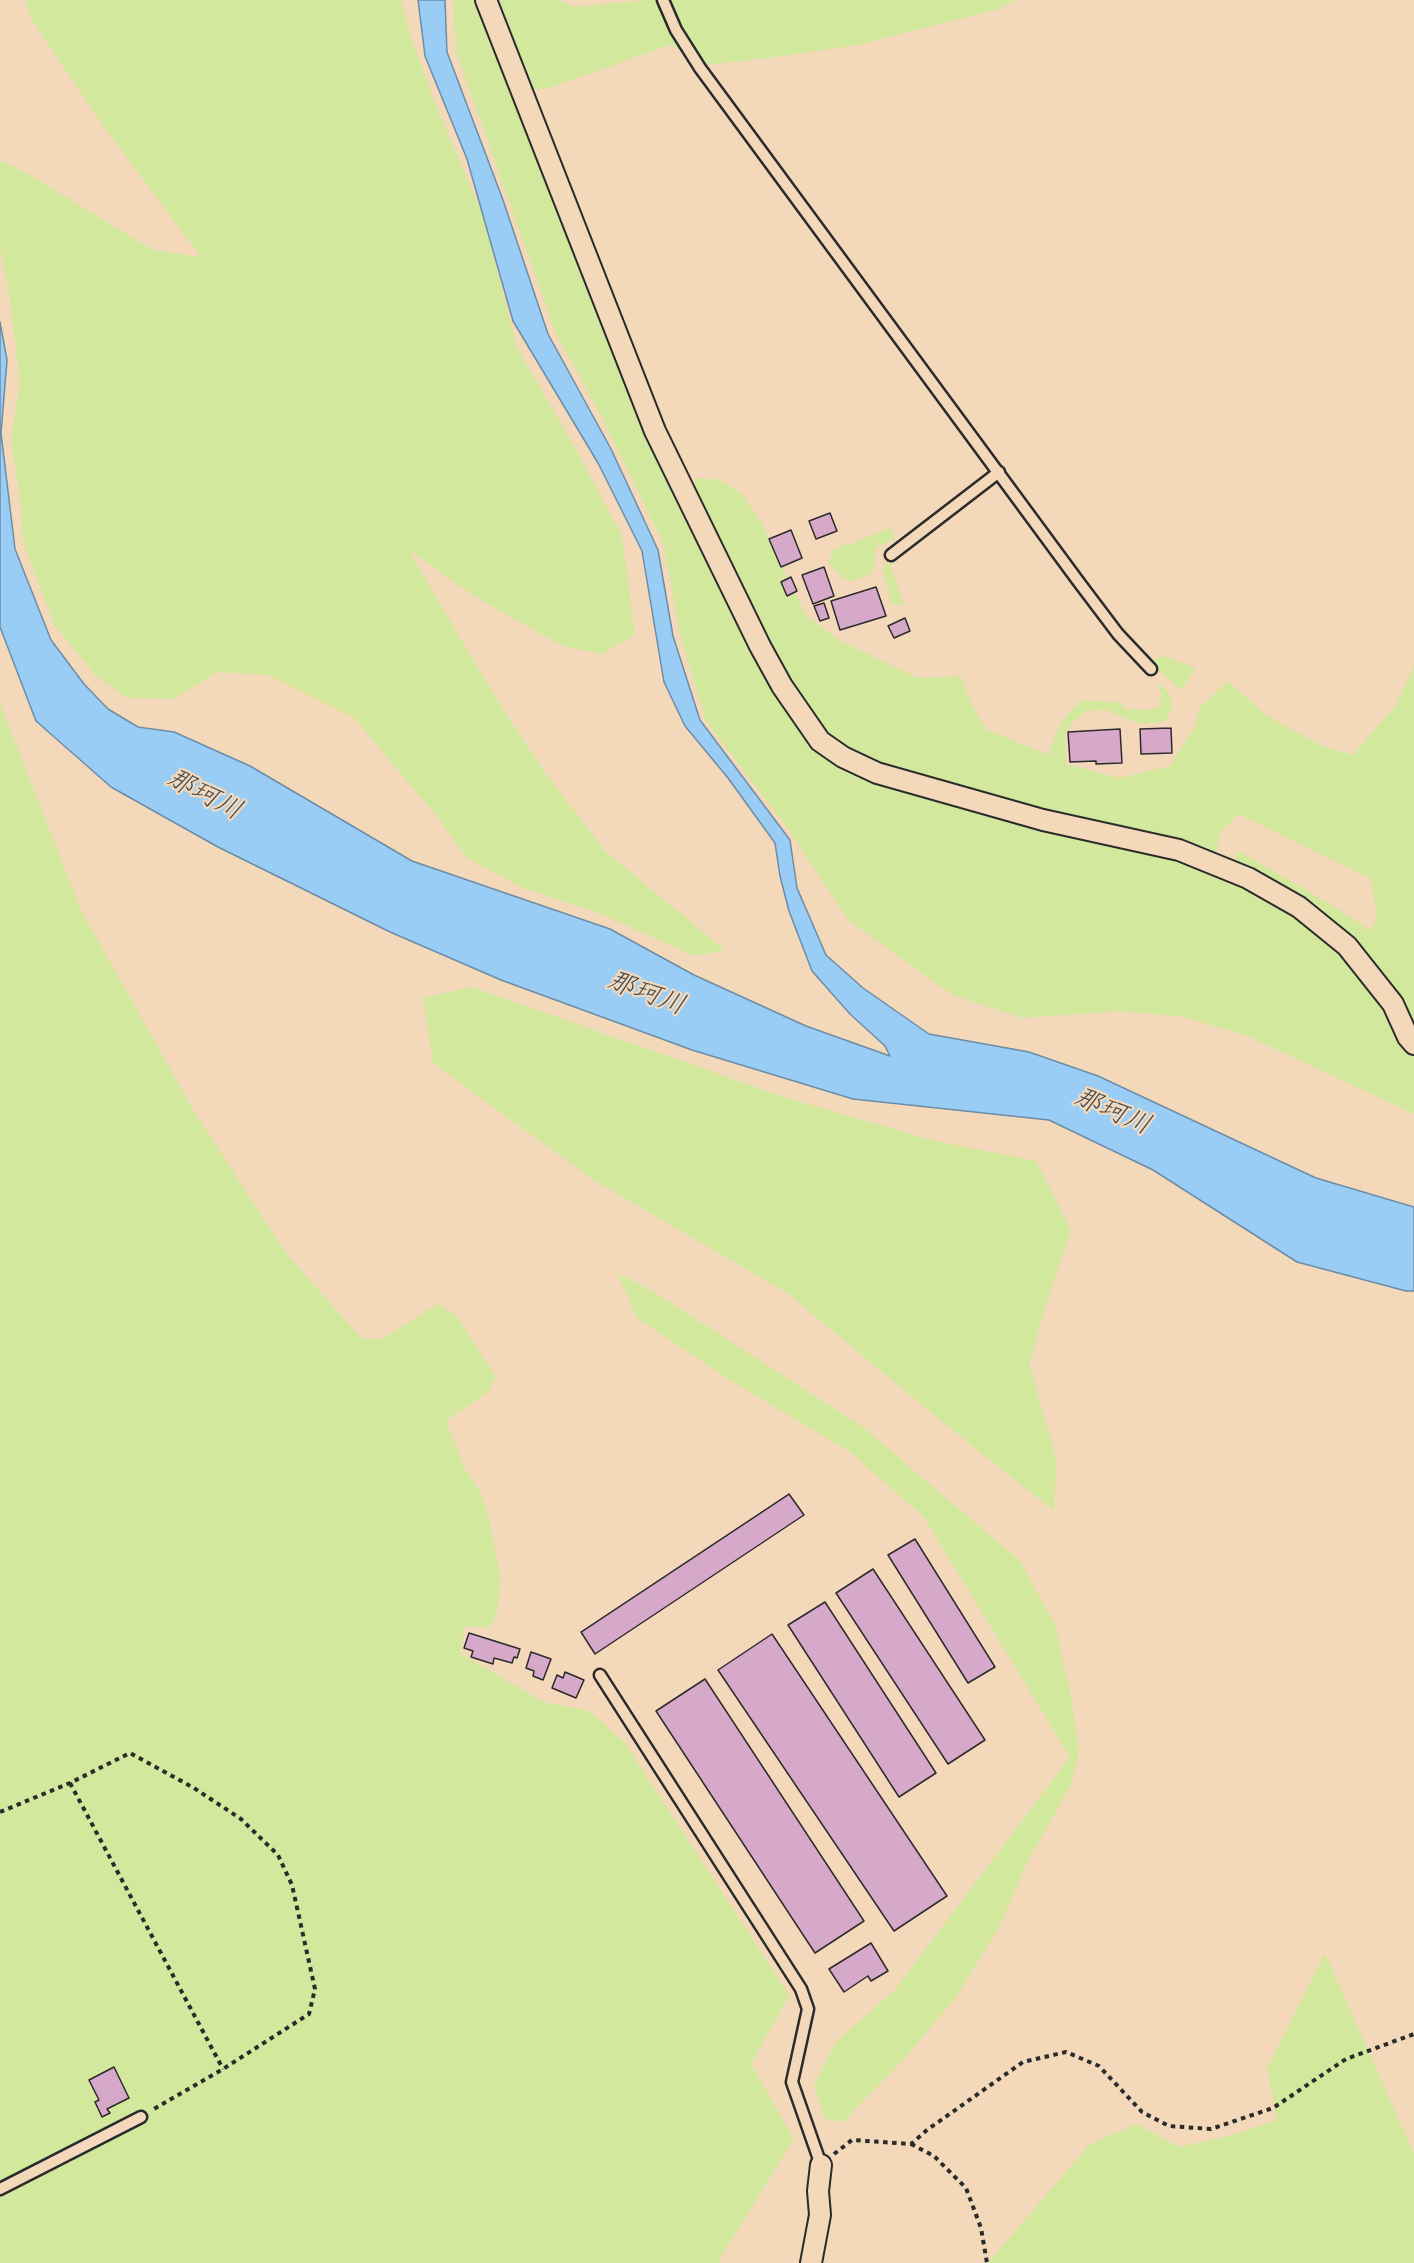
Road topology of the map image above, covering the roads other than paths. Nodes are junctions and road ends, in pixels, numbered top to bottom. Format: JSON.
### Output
{"nodes":[{"id":1,"x":486,"y":0,"type":"edge"},
{"id":2,"x":663,"y":0,"type":"edge"},
{"id":3,"x":999,"y":472,"type":"junction"},
{"id":4,"x":891,"y":555,"type":"dead end"},
{"id":5,"x":1151,"y":669,"type":"dead end"},
{"id":6,"x":1414,"y":1044,"type":"edge"},
{"id":7,"x":600,"y":1675,"type":"dead end"},
{"id":8,"x":141,"y":2117,"type":"road end"},
{"id":9,"x":821,"y":2165,"type":"joint"},
{"id":10,"x":0,"y":2189,"type":"edge"},
{"id":11,"x":811,"y":2263,"type":"edge"}],
"edges":[{"from":1,"to":6,"type":"street"},
{"from":2,"to":3,"type":"lane"},
{"from":3,"to":4,"type":"lane"},
{"from":3,"to":5,"type":"lane"},
{"from":7,"to":9,"type":"lane"},
{"from":8,"to":10,"type":"lane"},
{"from":9,"to":11,"type":"street"}]}
